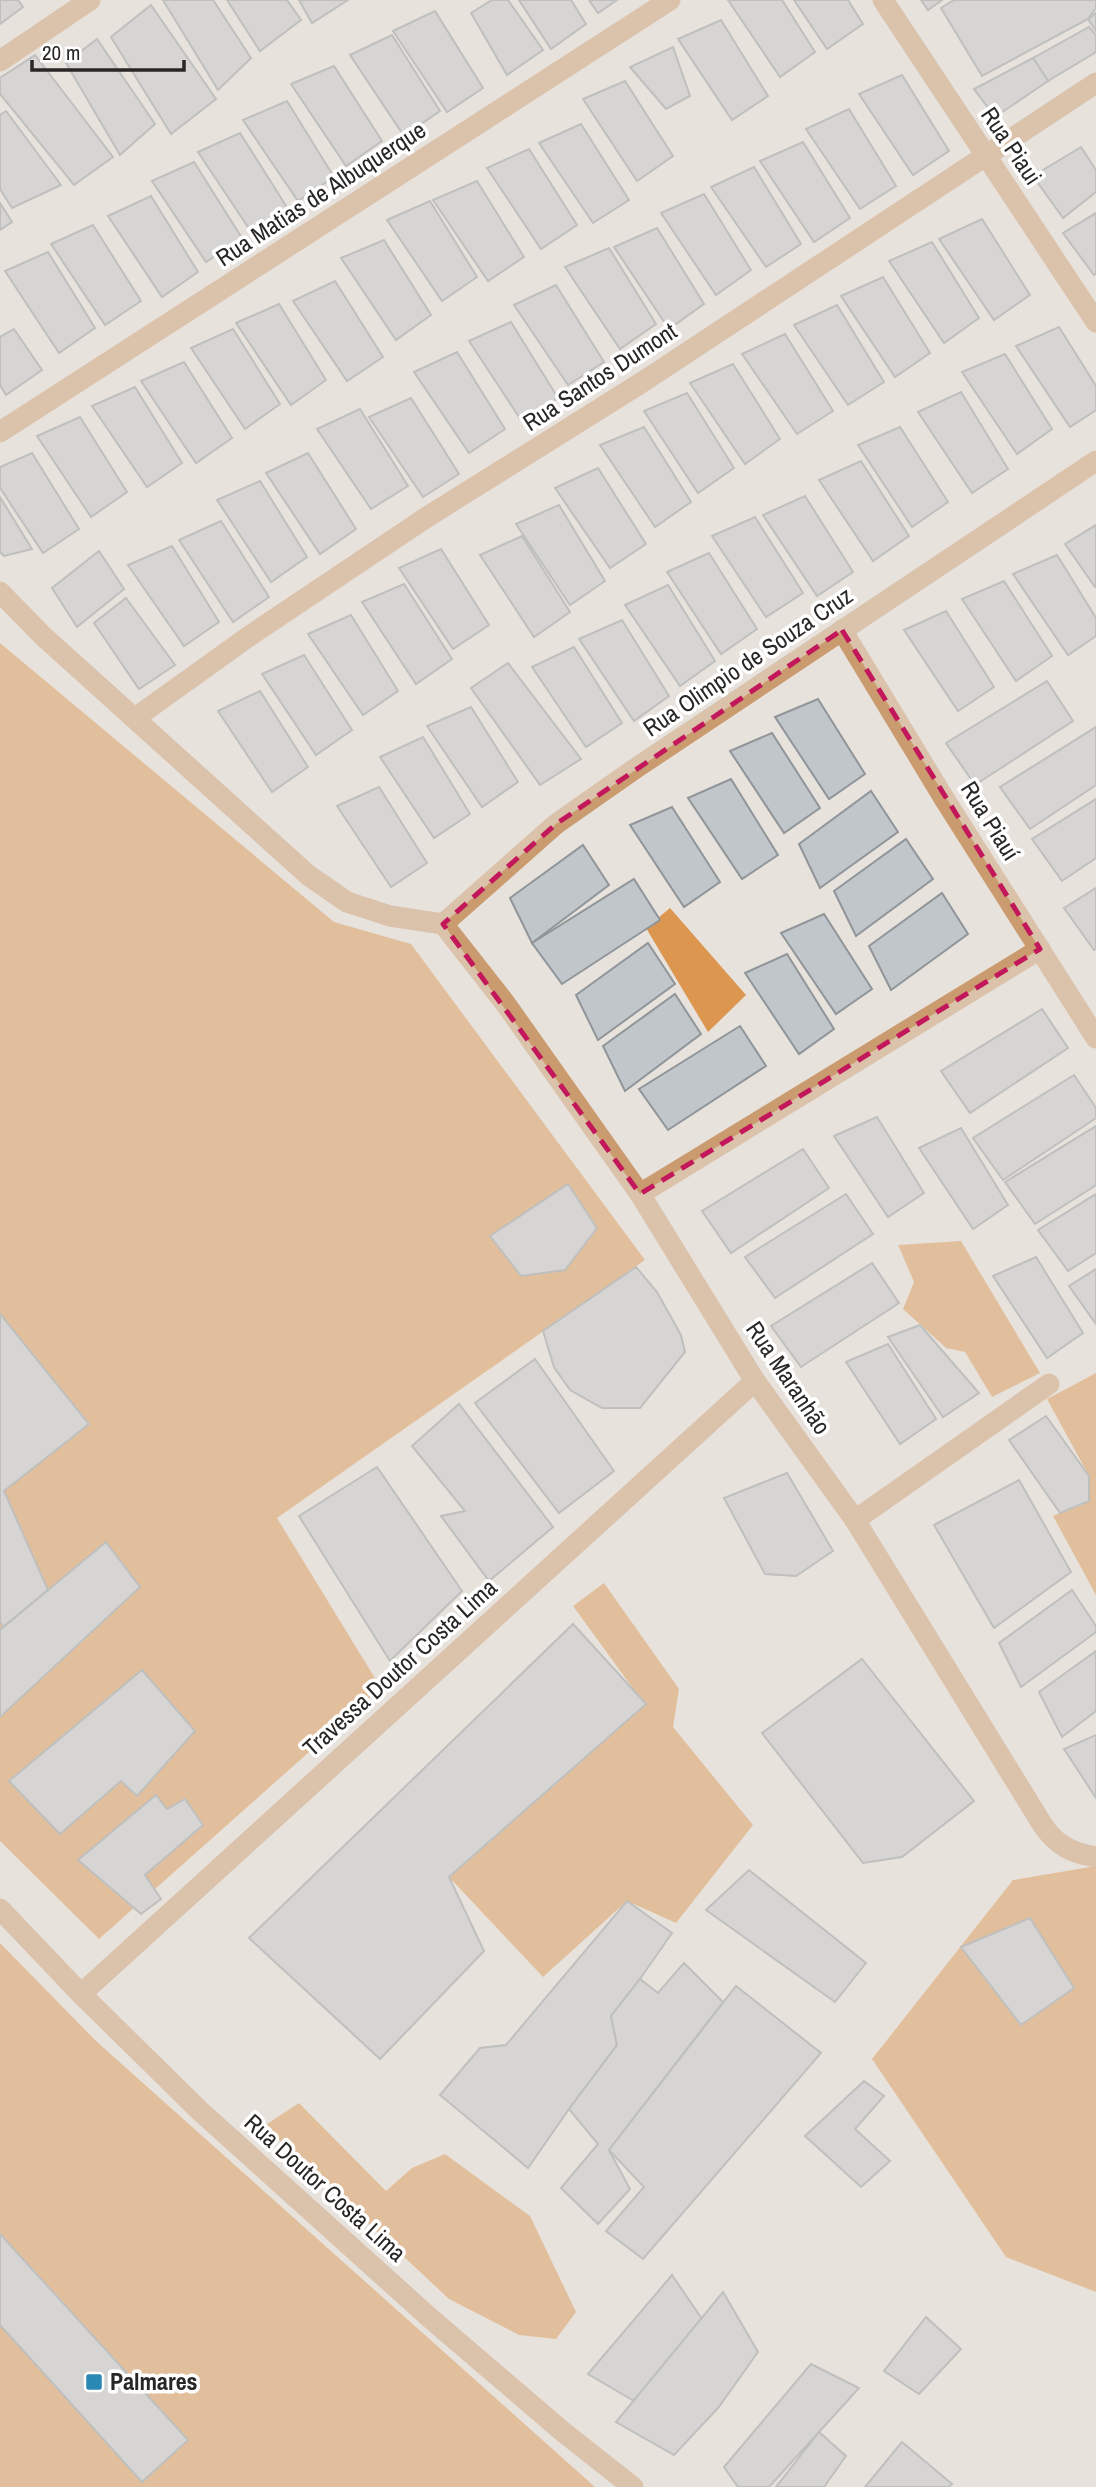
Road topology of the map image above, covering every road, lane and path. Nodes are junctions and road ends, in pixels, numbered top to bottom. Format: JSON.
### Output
{"nodes":[{"id":1,"x":90,"y":0,"type":"edge"},
{"id":2,"x":670,"y":0,"type":"edge"},
{"id":3,"x":883,"y":0,"type":"edge"},
{"id":4,"x":0,"y":61,"type":"edge"},
{"id":5,"x":1096,"y":83,"type":"edge"},
{"id":6,"x":986,"y":155,"type":"junction"},
{"id":7,"x":1096,"y":322,"type":"edge"},
{"id":8,"x":0,"y":432,"type":"edge"},
{"id":9,"x":1096,"y":461,"type":"edge"},
{"id":10,"x":0,"y":592,"type":"edge"},
{"id":11,"x":842,"y":630,"type":"junction"},
{"id":12,"x":135,"y":718,"type":"junction"},
{"id":13,"x":443,"y":924,"type":"junction"},
{"id":14,"x":1040,"y":949,"type":"junction"},
{"id":15,"x":1096,"y":1038,"type":"edge"},
{"id":16,"x":640,"y":1194,"type":"junction"},
{"id":17,"x":755,"y":1381,"type":"junction"},
{"id":18,"x":1049,"y":1384,"type":"dead end"},
{"id":19,"x":855,"y":1520,"type":"junction"},
{"id":20,"x":1091,"y":1856,"type":"edge"},
{"id":21,"x":0,"y":1909,"type":"edge"},
{"id":22,"x":81,"y":1994,"type":"junction"},
{"id":23,"x":633,"y":2487,"type":"edge"}],
"edges":[{"from":1,"to":4,"type":"street"},
{"from":2,"to":8,"type":"street","name":"Rua Matias de Albuquerque"},
{"from":3,"to":6,"type":"street","name":"Rua Piaui"},
{"from":5,"to":6,"type":"street","name":"Rua Santos Dumont"},
{"from":6,"to":7,"type":"street","name":"Rua Piaui"},
{"from":6,"to":12,"type":"street","name":"Rua Santos Dumont"},
{"from":9,"to":11,"type":"street","name":"Rua Olimpio de Souza Cruz"},
{"from":10,"to":12,"type":"street"},
{"from":11,"to":13,"type":"street","name":"Rua Olimpio de Souza Cruz"},
{"from":11,"to":14,"type":"street","name":"Rua Piauí"},
{"from":12,"to":13,"type":"street"},
{"from":13,"to":16,"type":"street","name":"Rua Maranhão"},
{"from":14,"to":15,"type":"street","name":"Rua Piauí"},
{"from":14,"to":16,"type":"street"},
{"from":16,"to":17,"type":"street","name":"Rua Maranhão"},
{"from":17,"to":19,"type":"street","name":"Rua Maranhão"},
{"from":17,"to":22,"type":"street","name":"Travessa Doutor Costa Lima"},
{"from":18,"to":19,"type":"street"},
{"from":19,"to":20,"type":"street","name":"Rua Maranhão"},
{"from":21,"to":22,"type":"street","name":"Rua Doutor Costa Lima"},
{"from":22,"to":23,"type":"street","name":"Rua Doutor Costa Lima"}]}
